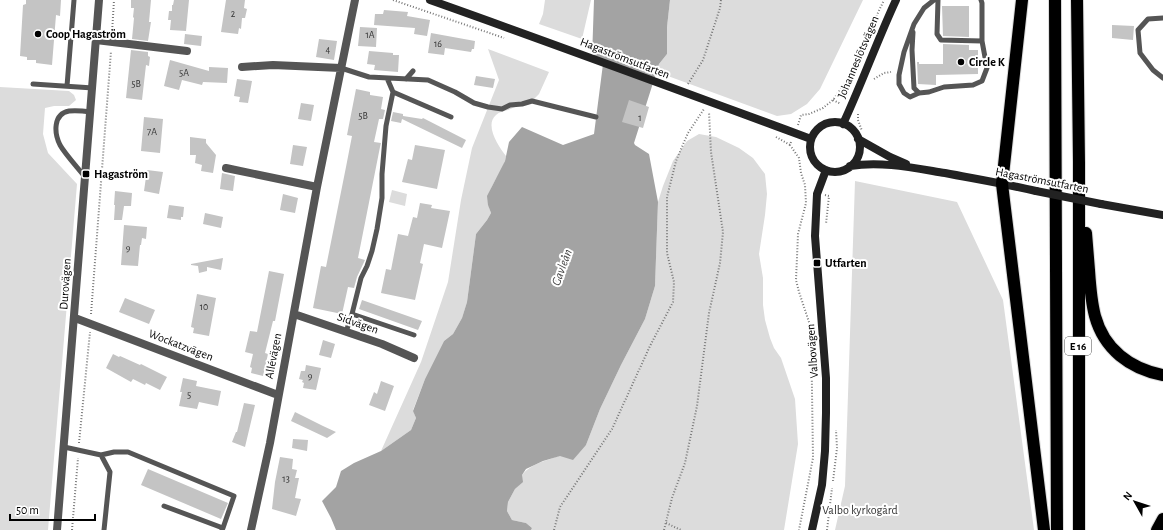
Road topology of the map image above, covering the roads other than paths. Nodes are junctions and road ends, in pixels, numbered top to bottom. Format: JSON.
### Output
{"nodes":[{"id":1,"x":74,"y":0,"type":"edge"},
{"id":2,"x":99,"y":0,"type":"edge"},
{"id":3,"x":355,"y":0,"type":"edge"},
{"id":4,"x":430,"y":0,"type":"edge"},
{"id":5,"x":896,"y":0,"type":"edge"},
{"id":6,"x":934,"y":0,"type":"edge"},
{"id":7,"x":938,"y":0,"type":"edge"},
{"id":8,"x":982,"y":0,"type":"edge"},
{"id":9,"x":1022,"y":0,"type":"edge"},
{"id":10,"x":1055,"y":0,"type":"edge"},
{"id":11,"x":1077,"y":0,"type":"edge"},
{"id":12,"x":1163,"y":18,"type":"edge"},
{"id":13,"x":914,"y":24,"type":"junction"},
{"id":14,"x":96,"y":40,"type":"junction"},
{"id":15,"x":982,"y":41,"type":"junction"},
{"id":16,"x":187,"y":51,"type":"dead end"},
{"id":17,"x":242,"y":67,"type":"dead end"},
{"id":18,"x":341,"y":68,"type":"junction"},
{"id":19,"x":413,"y":71,"type":"dead end"},
{"id":20,"x":387,"y":78,"type":"junction"},
{"id":21,"x":406,"y":78,"type":"junction"},
{"id":22,"x":1163,"y":78,"type":"edge"},
{"id":23,"x":33,"y":84,"type":"dead end"},
{"id":24,"x":67,"y":86,"type":"junction"},
{"id":25,"x":93,"y":88,"type":"junction"},
{"id":26,"x":393,"y":92,"type":"junction"},
{"id":27,"x":919,"y":93,"type":"junction"},
{"id":28,"x":91,"y":112,"type":"junction"},
{"id":29,"x":451,"y":117,"type":"dead end"},
{"id":30,"x":596,"y":117,"type":"dead end"},
{"id":31,"x":843,"y":124,"type":"junction"},
{"id":32,"x":860,"y":136,"type":"junction"},
{"id":33,"x":811,"y":138,"type":"junction"},
{"id":34,"x":1079,"y":162,"type":"junction"},
{"id":35,"x":850,"y":166,"type":"junction"},
{"id":36,"x":226,"y":168,"type":"dead end"},
{"id":37,"x":916,"y":168,"type":"junction"},
{"id":38,"x":826,"y":170,"type":"junction"},
{"id":39,"x":85,"y":178,"type":"junction"},
{"id":40,"x":1002,"y":184,"type":"junction"},
{"id":41,"x":317,"y":187,"type":"junction"},
{"id":42,"x":1163,"y":215,"type":"edge"},
{"id":43,"x":294,"y":314,"type":"junction"},
{"id":44,"x":352,"y":314,"type":"junction"},
{"id":45,"x":75,"y":318,"type":"junction"},
{"id":46,"x":346,"y":332,"type":"junction"},
{"id":47,"x":414,"y":335,"type":"dead end"},
{"id":48,"x":414,"y":358,"type":"dead end"},
{"id":49,"x":1163,"y":375,"type":"edge"},
{"id":50,"x":278,"y":395,"type":"junction"},
{"id":51,"x":64,"y":447,"type":"junction"},
{"id":52,"x":101,"y":455,"type":"junction"},
{"id":53,"x":164,"y":506,"type":"dead end"},
{"id":54,"x":1163,"y":519,"type":"edge"},
{"id":55,"x":222,"y":529,"type":"edge"},
{"id":56,"x":58,"y":530,"type":"edge"},
{"id":57,"x":104,"y":530,"type":"edge"},
{"id":58,"x":251,"y":530,"type":"edge"},
{"id":59,"x":812,"y":530,"type":"edge"},
{"id":60,"x":1044,"y":530,"type":"edge"},
{"id":61,"x":1057,"y":530,"type":"edge"},
{"id":62,"x":1079,"y":530,"type":"edge"},
{"id":63,"x":1157,"y":530,"type":"edge"}],
"edges":[{"from":1,"to":24,"type":"lane"},
{"from":2,"to":14,"type":"street","name":"Durovägen"},
{"from":3,"to":18,"type":"street","name":"Allévägen"},
{"from":4,"to":33,"type":"main road","name":"Hagaströmsutfarten"},
{"from":5,"to":31,"type":"main road","name":"Johanneslötsvägen"},
{"from":6,"to":13,"type":"lane"},
{"from":7,"to":15,"type":"lane"},
{"from":8,"to":15,"type":"lane"},
{"from":9,"to":40,"type":"highway"},
{"from":10,"to":61,"type":"highway","number":"E 16"},
{"from":11,"to":34,"type":"highway","number":"E 16"},
{"from":12,"to":22,"type":"lane"},
{"from":13,"to":27,"type":"lane"},
{"from":13,"to":27,"type":"lane"},
{"from":14,"to":16,"type":"street"},
{"from":14,"to":25,"type":"street","name":"Durovägen"},
{"from":15,"to":27,"type":"lane"},
{"from":17,"to":18,"type":"street"},
{"from":18,"to":20,"type":"lane"},
{"from":18,"to":41,"type":"street","name":"Allévägen"},
{"from":19,"to":21,"type":"lane"},
{"from":20,"to":21,"type":"lane"},
{"from":20,"to":26,"type":"lane"},
{"from":21,"to":30,"type":"lane"},
{"from":23,"to":24,"type":"lane"},
{"from":24,"to":25,"type":"lane"},
{"from":25,"to":28,"type":"street","name":"Durovägen"},
{"from":26,"to":29,"type":"lane"},
{"from":26,"to":44,"type":"lane"},
{"from":28,"to":39,"type":"street","name":"Durovägen"},
{"from":28,"to":39,"type":"lane"},
{"from":31,"to":32,"type":"main road","name":"Hagaströmsutfarten"},
{"from":31,"to":33,"type":"main road"},
{"from":32,"to":35,"type":"main road"},
{"from":32,"to":37,"type":"main road","name":"Hagaströmsutfarten"},
{"from":33,"to":38,"type":"main road"},
{"from":34,"to":49,"type":"highway"},
{"from":34,"to":62,"type":"highway","number":"E 16"},
{"from":35,"to":37,"type":"main road","name":"Hagaströmsutfarten"},
{"from":35,"to":38,"type":"main road","name":"Hagaströmsutfarten"},
{"from":36,"to":41,"type":"street"},
{"from":37,"to":40,"type":"main road","name":"Hagaströmsutfarten"},
{"from":38,"to":59,"type":"main road","name":"Valbovägen"},
{"from":39,"to":45,"type":"street","name":"Durovägen"},
{"from":40,"to":42,"type":"main road","name":"Hagaströmsutfarten","bridge":true},
{"from":40,"to":60,"type":"highway"},
{"from":41,"to":43,"type":"street","name":"Allévägen"},
{"from":43,"to":46,"type":"street","name":"Sidvägen"},
{"from":43,"to":50,"type":"street","name":"Allévägen"},
{"from":44,"to":46,"type":"lane"},
{"from":44,"to":47,"type":"lane"},
{"from":45,"to":50,"type":"street","name":"Wockatzvägen"},
{"from":45,"to":51,"type":"street","name":"Durovägen"},
{"from":46,"to":48,"type":"street","name":"Sidvägen"},
{"from":50,"to":58,"type":"street","name":"Allévägen"},
{"from":51,"to":52,"type":"lane"},
{"from":51,"to":56,"type":"street","name":"Durovägen"},
{"from":52,"to":55,"type":"lane"},
{"from":52,"to":57,"type":"lane"},
{"from":53,"to":55,"type":"lane"},
{"from":54,"to":63,"type":"highway"}]}
